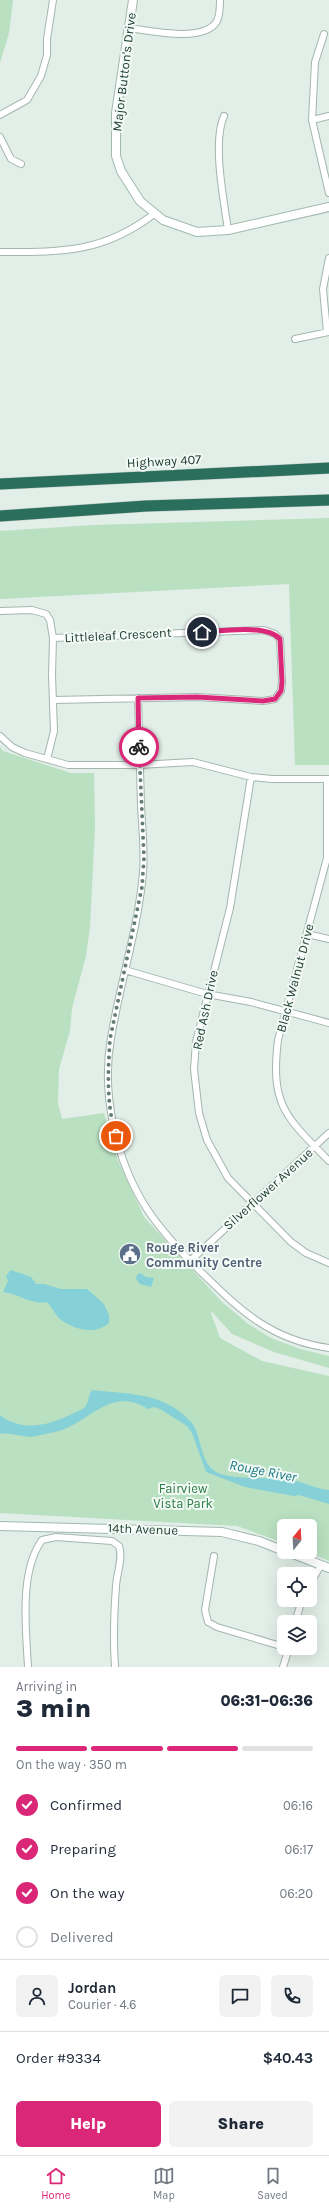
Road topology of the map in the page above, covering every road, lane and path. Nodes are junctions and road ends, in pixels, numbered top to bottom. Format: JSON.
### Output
{"nodes":[{"id":1,"x":53,"y":0,"type":"edge"},
{"id":2,"x":133,"y":0,"type":"edge"},
{"id":3,"x":220,"y":0,"type":"edge"},
{"id":4,"x":129,"y":28,"type":"junction"},
{"id":5,"x":324,"y":34,"type":"dead end"},
{"id":6,"x":0,"y":115,"type":"edge"},
{"id":7,"x":224,"y":116,"type":"dead end"},
{"id":8,"x":329,"y":116,"type":"edge"},
{"id":9,"x":312,"y":120,"type":"junction"},
{"id":10,"x":0,"y":137,"type":"edge"},
{"id":11,"x":20,"y":164,"type":"dead end"},
{"id":12,"x":329,"y":192,"type":"edge"},
{"id":13,"x":329,"y":207,"type":"edge"},
{"id":14,"x":154,"y":214,"type":"junction"},
{"id":15,"x":228,"y":230,"type":"junction"},
{"id":16,"x":0,"y":252,"type":"edge"},
{"id":17,"x":329,"y":258,"type":"edge"},
{"id":18,"x":328,"y":332,"type":"edge"},
{"id":19,"x":295,"y":339,"type":"dead end"},
{"id":20,"x":329,"y":461,"type":"edge"},
{"id":21,"x":298,"y":468,"type":"junction"},
{"id":22,"x":329,"y":468,"type":"edge"},
{"id":23,"x":0,"y":484,"type":"edge"},
{"id":24,"x":329,"y":500,"type":"edge"},
{"id":25,"x":0,"y":516,"type":"edge"},
{"id":26,"x":0,"y":611,"type":"edge"},
{"id":27,"x":53,"y":638,"type":"junction"},
{"id":28,"x":138,"y":698,"type":"junction"},
{"id":29,"x":54,"y":700,"type":"junction"},
{"id":30,"x":0,"y":736,"type":"edge"},
{"id":31,"x":47,"y":759,"type":"junction"},
{"id":32,"x":139,"y":765,"type":"junction"},
{"id":33,"x":251,"y":776,"type":"junction"},
{"id":34,"x":328,"y":779,"type":"edge"},
{"id":35,"x":328,"y":858,"type":"edge"},
{"id":36,"x":307,"y":934,"type":"junction"},
{"id":37,"x":329,"y":939,"type":"edge"},
{"id":38,"x":125,"y":970,"type":"junction"},
{"id":39,"x":207,"y":994,"type":"junction"},
{"id":40,"x":286,"y":1011,"type":"junction"},
{"id":41,"x":329,"y":1023,"type":"edge"},
{"id":42,"x":329,"y":1133,"type":"edge"},
{"id":43,"x":315,"y":1146,"type":"junction"},
{"id":44,"x":329,"y":1161,"type":"edge"},
{"id":45,"x":252,"y":1203,"type":"junction"},
{"id":46,"x":190,"y":1261,"type":"junction"},
{"id":47,"x":329,"y":1263,"type":"edge"},
{"id":48,"x":329,"y":1348,"type":"edge"},
{"id":49,"x":0,"y":1526,"type":"edge"},
{"id":50,"x":277,"y":1548,"type":"edge"},
{"id":51,"x":214,"y":1556,"type":"dead end"},
{"id":52,"x":305,"y":1559,"type":"edge"},
{"id":53,"x":325,"y":1567,"type":"edge"},
{"id":54,"x":317,"y":1576,"type":"edge"},
{"id":55,"x":277,"y":1645,"type":"edge"},
{"id":56,"x":286,"y":1655,"type":"edge"},
{"id":57,"x":28,"y":1667,"type":"edge"},
{"id":58,"x":116,"y":1667,"type":"edge"},
{"id":59,"x":283,"y":1667,"type":"edge"}],
"edges":[{"from":1,"to":6,"type":"street"},
{"from":2,"to":4,"type":"street","name":"Major Button's Drive"},
{"from":3,"to":4,"type":"street"},
{"from":4,"to":14,"type":"street","name":"Major Button's Drive"},
{"from":5,"to":9,"type":"street"},
{"from":7,"to":15,"type":"street"},
{"from":8,"to":9,"type":"street"},
{"from":9,"to":12,"type":"street"},
{"from":10,"to":11,"type":"street"},
{"from":13,"to":15,"type":"street","name":"Major Button's Drive"},
{"from":14,"to":15,"type":"street","name":"Major Button's Drive"},
{"from":14,"to":16,"type":"street"},
{"from":17,"to":18,"type":"street"},
{"from":18,"to":19,"type":"street"},
{"from":20,"to":21,"type":"highway"},
{"from":21,"to":22,"type":"highway","name":"Highway 407"},
{"from":21,"to":23,"type":"highway","name":"Highway 407"},
{"from":24,"to":25,"type":"highway"},
{"from":26,"to":27,"type":"street"},
{"from":27,"to":28,"type":"street","name":"Littleleaf Crescent"},
{"from":27,"to":29,"type":"street"},
{"from":28,"to":29,"type":"street","name":"Littleleaf Crescent"},
{"from":28,"to":32,"type":"street"},
{"from":29,"to":31,"type":"street"},
{"from":30,"to":31,"type":"street"},
{"from":31,"to":32,"type":"street"},
{"from":32,"to":33,"type":"street"},
{"from":32,"to":38,"type":"street"},
{"from":33,"to":34,"type":"street"},
{"from":33,"to":39,"type":"street","name":"Red Ash Drive"},
{"from":34,"to":35,"type":"street","name":"Black Walnut Drive"},
{"from":35,"to":36,"type":"street","name":"Black Walnut Drive"},
{"from":36,"to":37,"type":"street"},
{"from":36,"to":40,"type":"street","name":"Black Walnut Drive"},
{"from":38,"to":39,"type":"street"},
{"from":38,"to":46,"type":"street"},
{"from":39,"to":40,"type":"street"},
{"from":39,"to":45,"type":"street","name":"Red Ash Drive"},
{"from":40,"to":41,"type":"street"},
{"from":40,"to":43,"type":"street","name":"Black Walnut Drive"},
{"from":42,"to":43,"type":"street","name":"Silverflower Avenue"},
{"from":43,"to":44,"type":"street","name":"Black Walnut Drive"},
{"from":43,"to":45,"type":"street","name":"Silverflower Avenue"},
{"from":45,"to":46,"type":"street","name":"Silverflower Avenue"},
{"from":45,"to":47,"type":"street","name":"Red Ash Drive"},
{"from":46,"to":48,"type":"street"},
{"from":49,"to":50,"type":"street","name":"14th Avenue"},
{"from":51,"to":55,"type":"street"},
{"from":52,"to":53,"type":"street"},
{"from":53,"to":54,"type":"street"},
{"from":56,"to":59,"type":"street"},
{"from":57,"to":58,"type":"street"}]}
